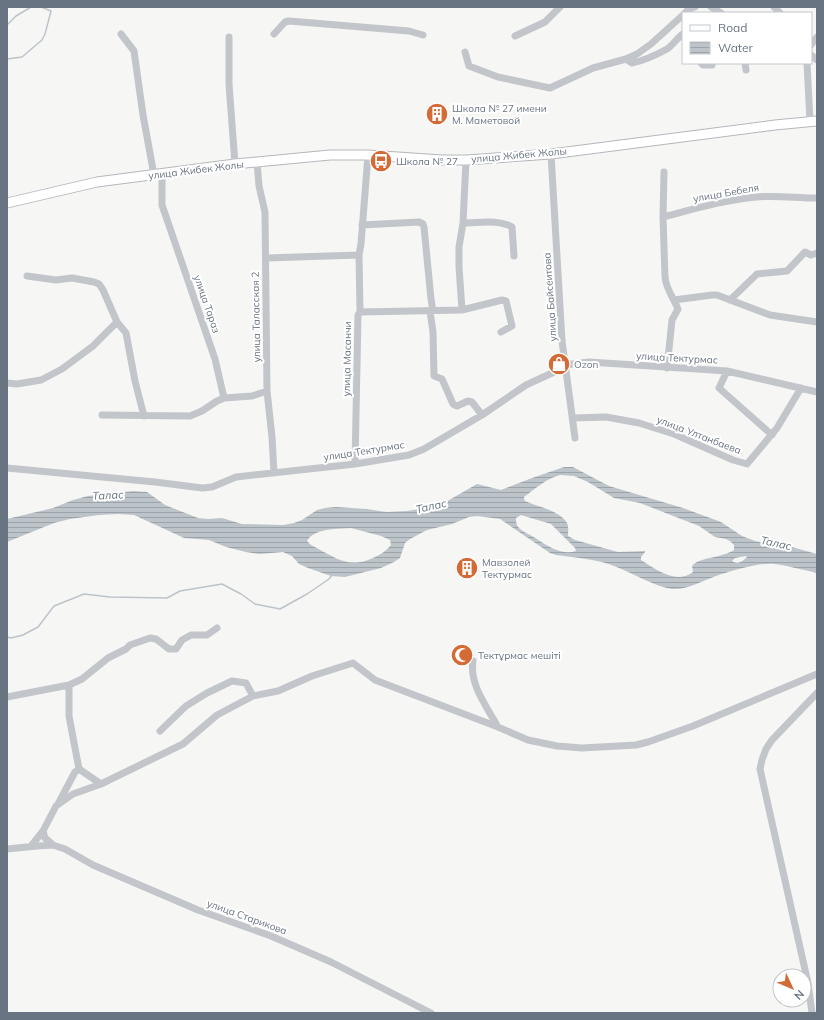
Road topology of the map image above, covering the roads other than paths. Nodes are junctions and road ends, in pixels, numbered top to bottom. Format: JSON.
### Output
{"nodes":[{"id":1,"x":560,"y":7,"type":"edge"},
{"id":2,"x":695,"y":7,"type":"edge"},
{"id":3,"x":686,"y":12,"type":"edge"},
{"id":4,"x":682,"y":16,"type":"edge"},
{"id":5,"x":121,"y":34,"type":"dead end"},
{"id":6,"x":274,"y":34,"type":"dead end"},
{"id":7,"x":423,"y":35,"type":"dead end"},
{"id":8,"x":682,"y":35,"type":"edge"},
{"id":9,"x":516,"y":36,"type":"dead end"},
{"id":10,"x":229,"y":37,"type":"dead end"},
{"id":11,"x":465,"y":52,"type":"dead end"},
{"id":12,"x":626,"y":59,"type":"junction"},
{"id":13,"x":702,"y":64,"type":"edge"},
{"id":14,"x":807,"y":64,"type":"edge"},
{"id":15,"x":712,"y":65,"type":"dead end"},
{"id":16,"x":814,"y":121,"type":"edge"},
{"id":17,"x":551,"y":154,"type":"junction"},
{"id":18,"x":368,"y":155,"type":"junction"},
{"id":19,"x":466,"y":160,"type":"junction"},
{"id":20,"x":257,"y":162,"type":"junction"},
{"id":21,"x":235,"y":164,"type":"junction"},
{"id":22,"x":664,"y":172,"type":"dead end"},
{"id":23,"x":158,"y":175,"type":"junction"},
{"id":24,"x":817,"y":198,"type":"edge"},
{"id":25,"x":7,"y":203,"type":"edge"},
{"id":26,"x":663,"y":217,"type":"junction"},
{"id":27,"x":463,"y":223,"type":"junction"},
{"id":28,"x":362,"y":225,"type":"junction"},
{"id":29,"x":817,"y":253,"type":"edge"},
{"id":30,"x":359,"y":255,"type":"junction"},
{"id":31,"x":514,"y":256,"type":"dead end"},
{"id":32,"x":266,"y":258,"type":"junction"},
{"id":33,"x":27,"y":276,"type":"dead end"},
{"id":34,"x":674,"y":300,"type":"junction"},
{"id":35,"x":730,"y":300,"type":"junction"},
{"id":36,"x":462,"y":310,"type":"junction"},
{"id":37,"x":432,"y":311,"type":"junction"},
{"id":38,"x":360,"y":312,"type":"junction"},
{"id":39,"x":117,"y":322,"type":"junction"},
{"id":40,"x":817,"y":322,"type":"edge"},
{"id":41,"x":501,"y":332,"type":"dead end"},
{"id":42,"x":566,"y":365,"type":"junction"},
{"id":43,"x":667,"y":368,"type":"junction"},
{"id":44,"x":727,"y":371,"type":"junction"},
{"id":45,"x":7,"y":383,"type":"edge"},
{"id":46,"x":801,"y":388,"type":"junction"},
{"id":47,"x":267,"y":391,"type":"junction"},
{"id":48,"x":817,"y":392,"type":"edge"},
{"id":49,"x":224,"y":398,"type":"junction"},
{"id":50,"x":102,"y":415,"type":"dead end"},
{"id":51,"x":482,"y":415,"type":"junction"},
{"id":52,"x":144,"y":416,"type":"junction"},
{"id":53,"x":573,"y":418,"type":"junction"},
{"id":54,"x":772,"y":435,"type":"junction"},
{"id":55,"x":575,"y":438,"type":"dead end"},
{"id":56,"x":356,"y":464,"type":"junction"},
{"id":57,"x":7,"y":468,"type":"edge"},
{"id":58,"x":274,"y":473,"type":"junction"},
{"id":59,"x":217,"y":628,"type":"dead end"},
{"id":60,"x":473,"y":661,"type":"dead end"},
{"id":61,"x":817,"y":674,"type":"edge"},
{"id":62,"x":69,"y":685,"type":"junction"},
{"id":63,"x":817,"y":693,"type":"edge"},
{"id":64,"x":253,"y":696,"type":"junction"},
{"id":65,"x":7,"y":697,"type":"edge"},
{"id":66,"x":498,"y":727,"type":"junction"},
{"id":67,"x":160,"y":731,"type":"dead end"},
{"id":68,"x":79,"y":769,"type":"junction"},
{"id":69,"x":101,"y":784,"type":"junction"},
{"id":70,"x":56,"y":806,"type":"junction"},
{"id":71,"x":43,"y":830,"type":"junction"},
{"id":72,"x":31,"y":846,"type":"junction"},
{"id":73,"x":53,"y":846,"type":"junction"},
{"id":74,"x":7,"y":849,"type":"edge"},
{"id":75,"x":431,"y":1013,"type":"edge"},
{"id":76,"x":812,"y":1013,"type":"edge"}],
"edges":[{"from":1,"to":9,"type":"street"},
{"from":2,"to":3,"type":"street"},
{"from":4,"to":12,"type":"street"},
{"from":5,"to":23,"type":"street","name":"улица Тараз"},
{"from":6,"to":7,"type":"street"},
{"from":8,"to":12,"type":"street"},
{"from":10,"to":21,"type":"street"},
{"from":11,"to":12,"type":"street"},
{"from":13,"to":15,"type":"street"},
{"from":14,"to":16,"type":"street"},
{"from":16,"to":17,"type":"main road","name":"улица Жибек Жолы"},
{"from":17,"to":19,"type":"main road","name":"улица Жибек Жолы"},
{"from":17,"to":42,"type":"street","name":"улица Байсеитова"},
{"from":18,"to":19,"type":"main road","name":"улица Жибек Жолы"},
{"from":18,"to":20,"type":"main road","name":"улица Жибек Жолы"},
{"from":18,"to":28,"type":"street","name":"улица Масанчи"},
{"from":19,"to":27,"type":"street"},
{"from":20,"to":21,"type":"main road","name":"улица Жибек Жолы"},
{"from":20,"to":32,"type":"street","name":"улица Таласская 2"},
{"from":21,"to":23,"type":"main road","name":"улица Жибек Жолы"},
{"from":22,"to":26,"type":"street"},
{"from":23,"to":25,"type":"main road","name":"улица Жибек Жолы"},
{"from":23,"to":49,"type":"street","name":"улица Тараз"},
{"from":24,"to":26,"type":"street","name":"улица Бебеля"},
{"from":26,"to":34,"type":"street"},
{"from":27,"to":31,"type":"street"},
{"from":27,"to":36,"type":"street"},
{"from":28,"to":30,"type":"street","name":"улица Масанчи"},
{"from":28,"to":37,"type":"street"},
{"from":29,"to":35,"type":"street"},
{"from":30,"to":32,"type":"street"},
{"from":30,"to":38,"type":"street","name":"улица Масанчи"},
{"from":32,"to":47,"type":"street","name":"улица Таласская 2"},
{"from":33,"to":39,"type":"street"},
{"from":34,"to":35,"type":"street"},
{"from":34,"to":43,"type":"street"},
{"from":35,"to":40,"type":"street"},
{"from":36,"to":37,"type":"street"},
{"from":36,"to":41,"type":"street"},
{"from":37,"to":38,"type":"street"},
{"from":37,"to":51,"type":"street"},
{"from":38,"to":56,"type":"street","name":"улица Масанчи"},
{"from":39,"to":45,"type":"street"},
{"from":39,"to":52,"type":"street"},
{"from":42,"to":43,"type":"street","name":"улица Тектурмас"},
{"from":42,"to":51,"type":"street","name":"улица Тектурмас"},
{"from":42,"to":53,"type":"street","name":"улица Байсеитова"},
{"from":43,"to":44,"type":"street","name":"улица Тектурмас"},
{"from":44,"to":46,"type":"street","name":"улица Тектурмас"},
{"from":44,"to":54,"type":"street","name":"улица Тектурмас"},
{"from":46,"to":48,"type":"street","name":"улица Тектурмас"},
{"from":46,"to":54,"type":"street"},
{"from":47,"to":49,"type":"street"},
{"from":47,"to":58,"type":"street","name":"улица Таласская 2"},
{"from":49,"to":52,"type":"street"},
{"from":50,"to":52,"type":"street"},
{"from":51,"to":56,"type":"street","name":"улица Тектурмас"},
{"from":53,"to":54,"type":"street","name":"улица Ултанбаева"},
{"from":53,"to":55,"type":"street","name":"улица Байсеитова"},
{"from":56,"to":58,"type":"street","name":"улица Тектурмас"},
{"from":57,"to":58,"type":"street","name":"улица Тектурмас"},
{"from":59,"to":62,"type":"street"},
{"from":60,"to":66,"type":"street"},
{"from":61,"to":66,"type":"street"},
{"from":62,"to":65,"type":"street"},
{"from":62,"to":68,"type":"street"},
{"from":63,"to":76,"type":"street"},
{"from":64,"to":66,"type":"street"},
{"from":64,"to":67,"type":"street"},
{"from":64,"to":69,"type":"street"},
{"from":68,"to":69,"type":"street"},
{"from":68,"to":70,"type":"street"},
{"from":69,"to":70,"type":"street"},
{"from":70,"to":71,"type":"street"},
{"from":71,"to":72,"type":"street"},
{"from":71,"to":73,"type":"street"},
{"from":72,"to":73,"type":"street"},
{"from":72,"to":74,"type":"street"},
{"from":73,"to":75,"type":"street","name":"улица Старикова"}]}
